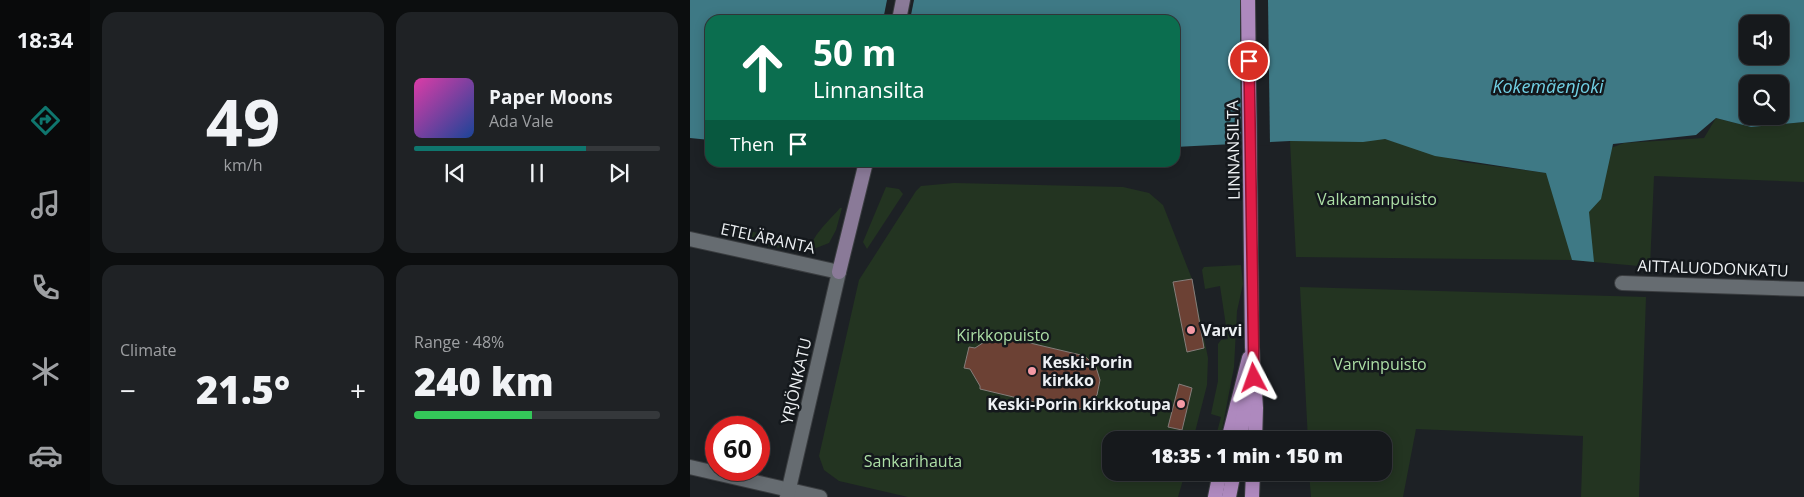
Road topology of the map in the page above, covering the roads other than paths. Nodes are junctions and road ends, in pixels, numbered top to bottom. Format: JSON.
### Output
{"nodes":[{"id":1,"x":903,"y":0,"type":"edge"},
{"id":2,"x":1248,"y":0,"type":"edge"},
{"id":3,"x":899,"y":15,"type":"edge"},
{"id":4,"x":865,"y":167,"type":"edge"},
{"id":5,"x":690,"y":239,"type":"edge"},
{"id":6,"x":839,"y":272,"type":"junction"},
{"id":7,"x":1622,"y":283,"type":"dead end"},
{"id":8,"x":1804,"y":289,"type":"edge"},
{"id":9,"x":1252,"y":348,"type":"junction"},
{"id":10,"x":1230,"y":431,"type":"edge"},
{"id":11,"x":1241,"y":431,"type":"edge"},
{"id":12,"x":1255,"y":431,"type":"edge"},
{"id":13,"x":690,"y":467,"type":"edge"},
{"id":14,"x":1218,"y":481,"type":"edge"},
{"id":15,"x":1232,"y":481,"type":"edge"},
{"id":16,"x":1253,"y":481,"type":"edge"},
{"id":17,"x":788,"y":494,"type":"edge"},
{"id":18,"x":820,"y":497,"type":"edge"},
{"id":19,"x":1215,"y":497,"type":"edge"},
{"id":20,"x":1229,"y":497,"type":"edge"},
{"id":21,"x":1252,"y":497,"type":"edge"}],
"edges":[{"from":1,"to":3,"type":"main road"},
{"from":2,"to":9,"type":"main road","name":"LINNANSILTA"},
{"from":4,"to":6,"type":"main road"},
{"from":5,"to":6,"type":"street","name":"ETELÄRANTA"},
{"from":6,"to":17,"type":"street","name":"YRJÖNKATU"},
{"from":7,"to":8,"type":"street","name":"AITTALUODONKATU"},
{"from":9,"to":10,"type":"main road"},
{"from":9,"to":11,"type":"main road"},
{"from":9,"to":12,"type":"main road"},
{"from":13,"to":17,"type":"street"},
{"from":14,"to":19,"type":"main road"},
{"from":15,"to":20,"type":"main road"},
{"from":16,"to":21,"type":"main road"},
{"from":17,"to":18,"type":"street"}]}
